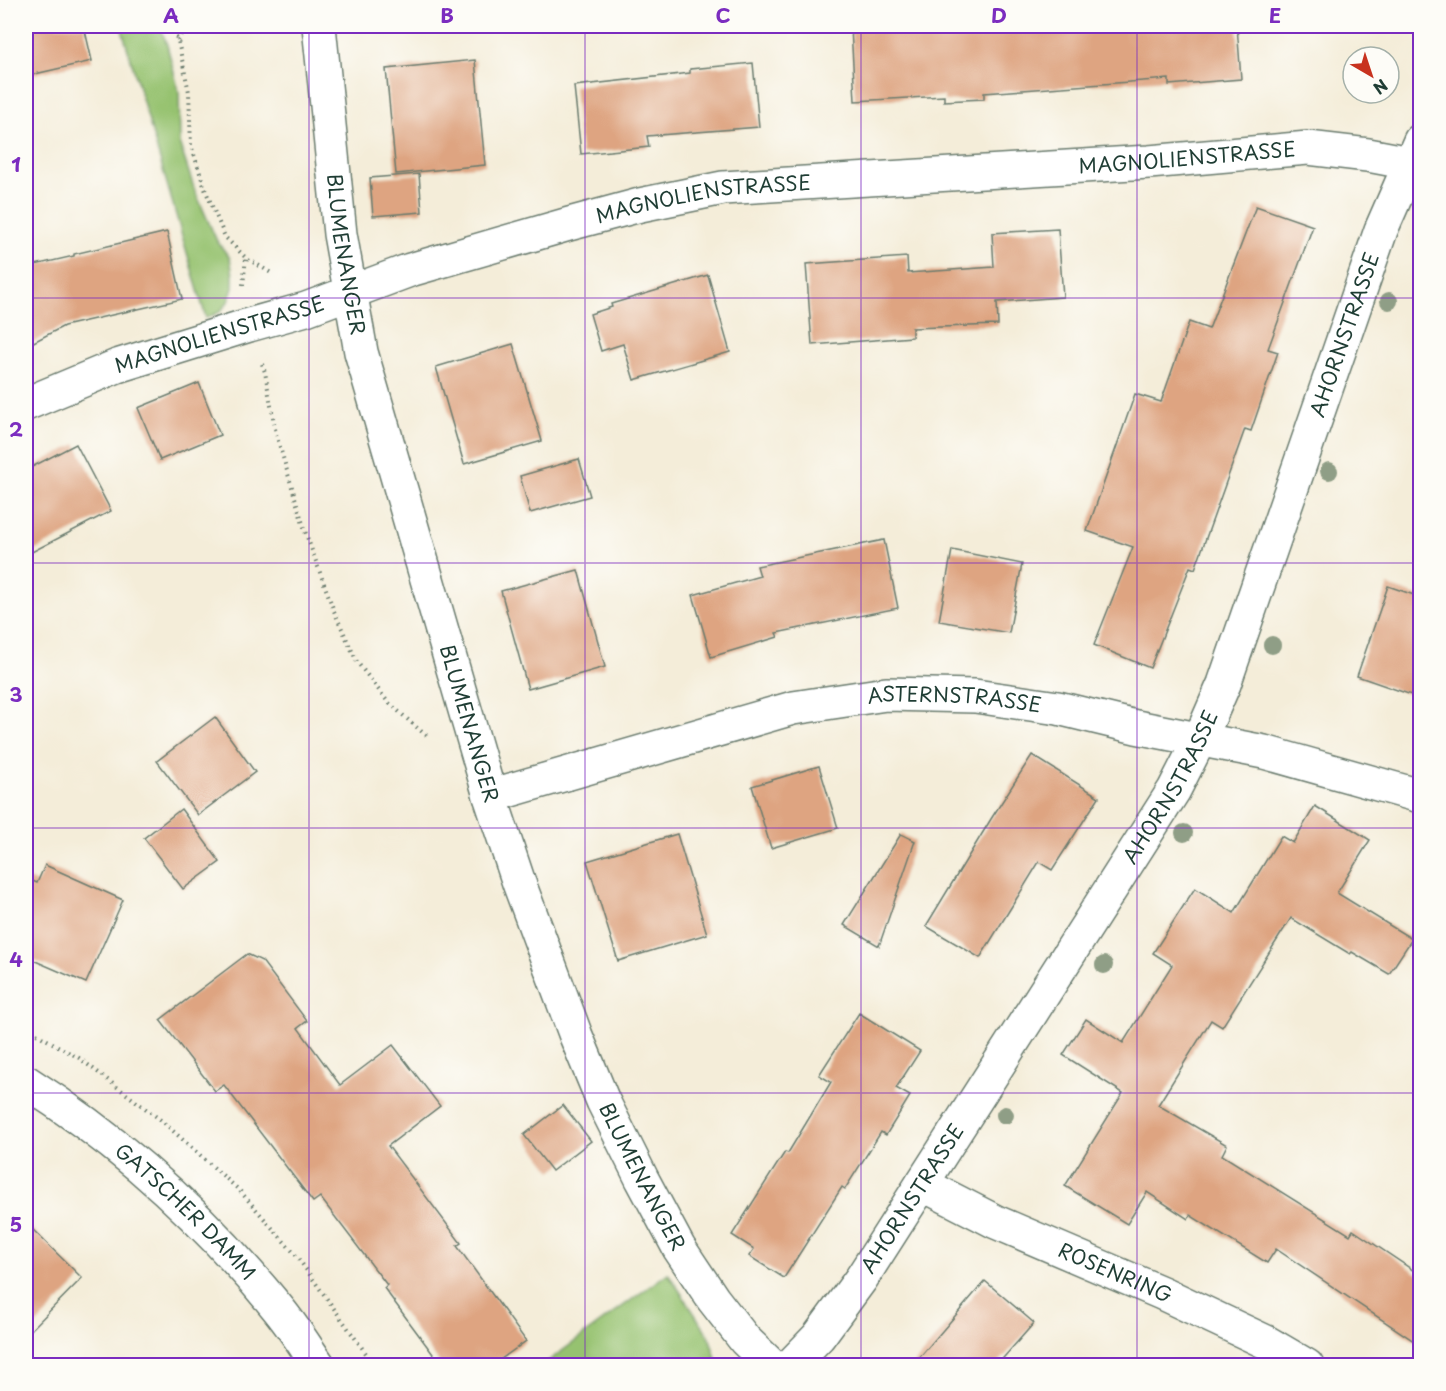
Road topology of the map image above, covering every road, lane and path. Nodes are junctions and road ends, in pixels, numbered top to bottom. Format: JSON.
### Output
{"nodes":[{"id":1,"x":171,"y":26,"type":"edge"},
{"id":2,"x":185,"y":26,"type":"edge"},
{"id":3,"x":319,"y":26,"type":"edge"},
{"id":4,"x":178,"y":41,"type":"junction"},
{"id":5,"x":1417,"y":157,"type":"edge"},
{"id":6,"x":350,"y":292,"type":"junction"},
{"id":7,"x":306,"y":309,"type":"junction"},
{"id":8,"x":249,"y":325,"type":"junction"},
{"id":9,"x":26,"y":404,"type":"edge"},
{"id":10,"x":1200,"y":739,"type":"junction"},
{"id":11,"x":478,"y":755,"type":"junction"},
{"id":12,"x":490,"y":796,"type":"junction"},
{"id":13,"x":1420,"y":796,"type":"edge"},
{"id":14,"x":26,"y":1082,"type":"edge"},
{"id":15,"x":922,"y":1184,"type":"junction"},
{"id":16,"x":320,"y":1365,"type":"edge"},
{"id":17,"x":772,"y":1365,"type":"edge"},
{"id":18,"x":790,"y":1365,"type":"edge"},
{"id":19,"x":1307,"y":1365,"type":"edge"}],
"edges":[{"from":1,"to":4,"type":"path"},
{"from":2,"to":4,"type":"path"},
{"from":3,"to":6,"type":"street","name":"BLUMENANGER"},
{"from":4,"to":7,"type":"path"},
{"from":5,"to":6,"type":"street","name":"MAGNOLIENSTRASSE"},
{"from":5,"to":10,"type":"street","name":"AHORNSTRASSE"},
{"from":6,"to":7,"type":"street","name":"MAGNOLIENSTRASSE"},
{"from":6,"to":11,"type":"street","name":"BLUMENANGER"},
{"from":7,"to":8,"type":"street","name":"MAGNOLIENSTRASSE"},
{"from":8,"to":9,"type":"street","name":"MAGNOLIENSTRASSE"},
{"from":8,"to":11,"type":"path"},
{"from":10,"to":12,"type":"street","name":"ASTERNSTRASSE"},
{"from":10,"to":13,"type":"street","name":"ASTERNSTRASSE"},
{"from":10,"to":15,"type":"street","name":"AHORNSTRASSE"},
{"from":11,"to":12,"type":"street","name":"BLUMENANGER"},
{"from":12,"to":17,"type":"street","name":"BLUMENANGER"},
{"from":14,"to":16,"type":"street","name":"GATSCHER DAMM"},
{"from":15,"to":18,"type":"street","name":"AHORNSTRASSE"},
{"from":15,"to":19,"type":"street","name":"ROSENRING"}]}
